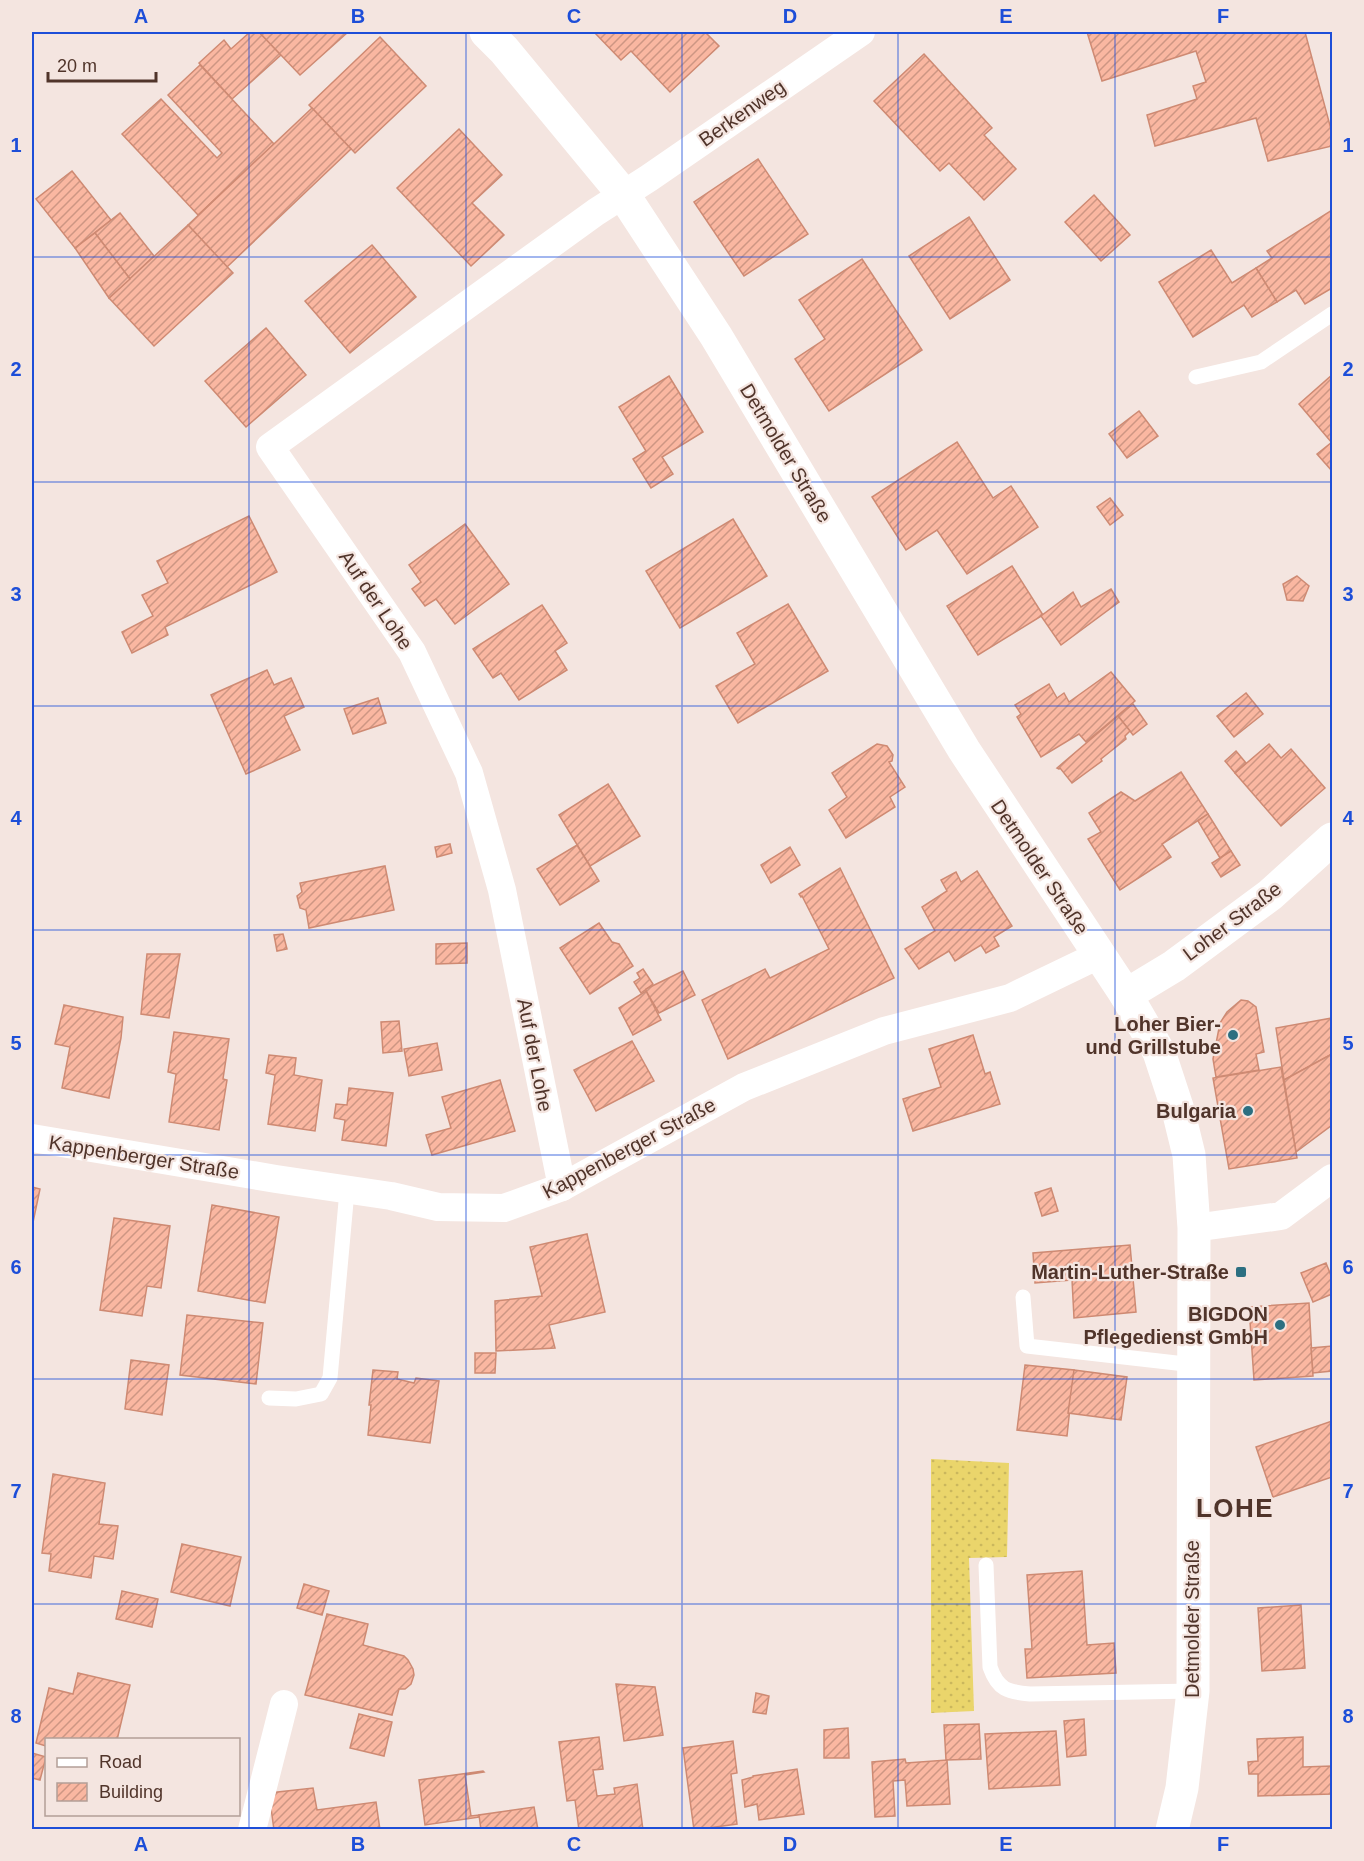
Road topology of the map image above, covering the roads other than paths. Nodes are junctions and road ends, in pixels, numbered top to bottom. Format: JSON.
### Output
{"nodes":[{"id":1,"x":486,"y":32,"type":"edge"},
{"id":2,"x":861,"y":32,"type":"edge"},
{"id":3,"x":623,"y":194,"type":"junction"},
{"id":4,"x":1332,"y":314,"type":"edge"},
{"id":5,"x":1196,"y":376,"type":"dead end"},
{"id":6,"x":1332,"y":839,"type":"edge"},
{"id":7,"x":1099,"y":955,"type":"junction"},
{"id":8,"x":1126,"y":995,"type":"junction"},
{"id":9,"x":32,"y":1138,"type":"edge"},
{"id":10,"x":1332,"y":1178,"type":"edge"},
{"id":11,"x":562,"y":1186,"type":"junction"},
{"id":12,"x":347,"y":1191,"type":"junction"},
{"id":13,"x":1194,"y":1228,"type":"junction"},
{"id":14,"x":1023,"y":1297,"type":"dead end"},
{"id":15,"x":1194,"y":1365,"type":"junction"},
{"id":16,"x":269,"y":1398,"type":"dead end"},
{"id":17,"x":986,"y":1565,"type":"dead end"},
{"id":18,"x":1193,"y":1691,"type":"junction"},
{"id":19,"x":284,"y":1704,"type":"dead end"},
{"id":20,"x":252,"y":1830,"type":"edge"},
{"id":21,"x":1172,"y":1830,"type":"edge"}],
"edges":[{"from":1,"to":3,"type":"main road","name":"Detmolder Straße"},
{"from":2,"to":3,"type":"street","name":"Berkenweg"},
{"from":3,"to":7,"type":"main road","name":"Detmolder Straße"},
{"from":3,"to":11,"type":"street","name":"Auf der Lohe"},
{"from":4,"to":5,"type":"lane"},
{"from":6,"to":8,"type":"main road","name":"Loher Straße"},
{"from":7,"to":8,"type":"main road","name":"Detmolder Straße"},
{"from":7,"to":11,"type":"street","name":"Kappenberger Straße"},
{"from":8,"to":13,"type":"main road","name":"Detmolder Straße"},
{"from":9,"to":12,"type":"street","name":"Kappenberger Straße"},
{"from":10,"to":13,"type":"street"},
{"from":11,"to":12,"type":"street","name":"Kappenberger Straße"},
{"from":12,"to":16,"type":"lane"},
{"from":13,"to":15,"type":"main road","name":"Detmolder Straße"},
{"from":14,"to":15,"type":"lane"},
{"from":15,"to":18,"type":"main road","name":"Detmolder Straße"},
{"from":17,"to":18,"type":"lane"},
{"from":18,"to":21,"type":"main road","name":"Detmolder Straße"},
{"from":19,"to":20,"type":"street"}]}
